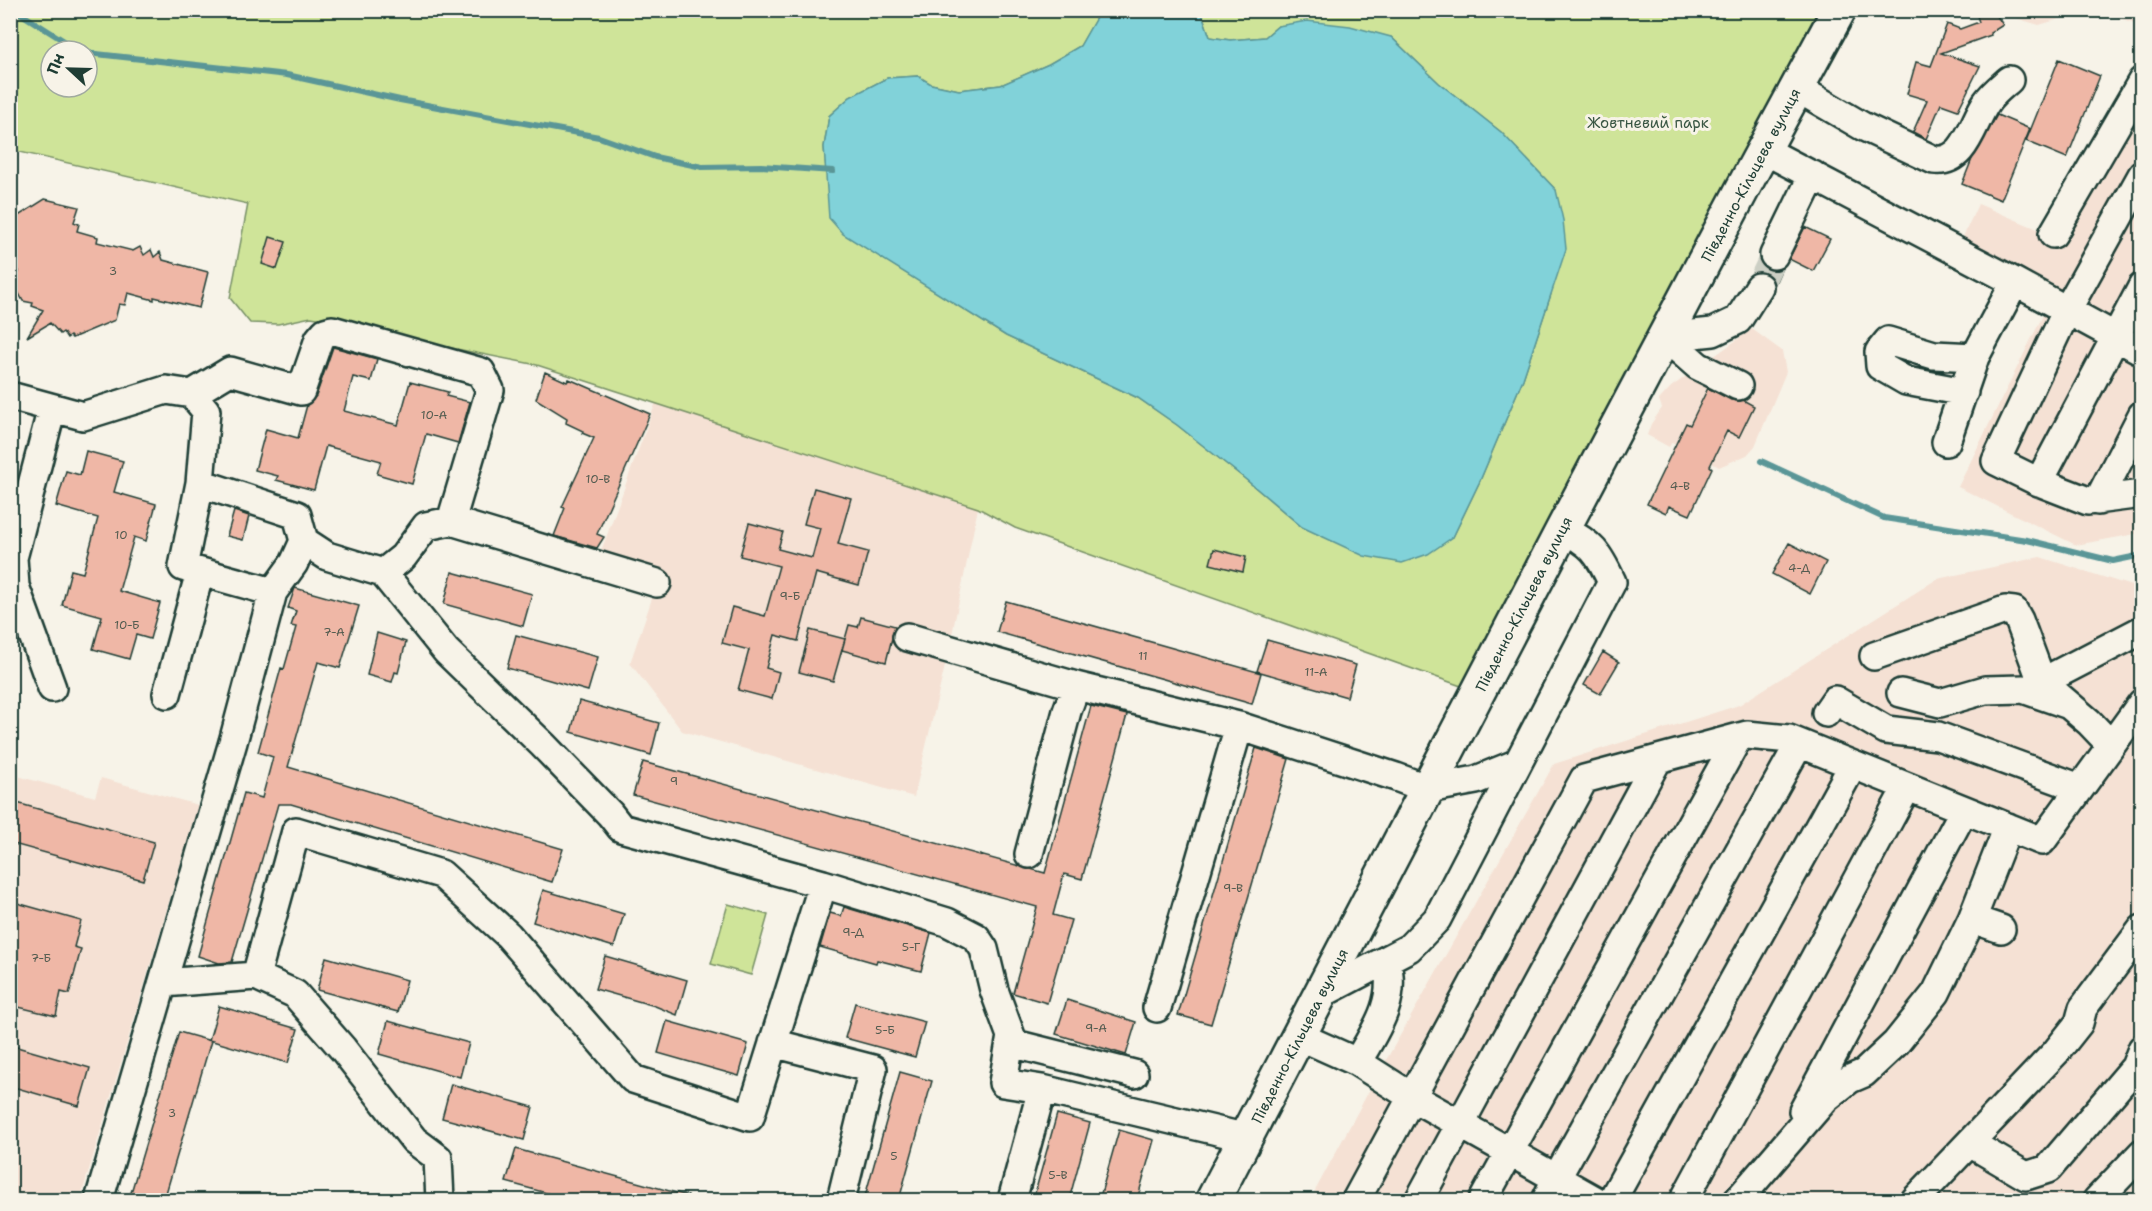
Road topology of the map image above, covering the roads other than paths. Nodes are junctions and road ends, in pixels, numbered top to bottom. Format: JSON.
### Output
{"nodes":[{"id":1,"x":1839,"y":10,"type":"edge"},
{"id":2,"x":2009,"y":80,"type":"dead end"},
{"id":3,"x":2142,"y":81,"type":"edge"},
{"id":4,"x":1797,"y":88,"type":"junction"},
{"id":5,"x":1764,"y":150,"type":"junction"},
{"id":6,"x":1813,"y":175,"type":"junction"},
{"id":7,"x":2142,"y":175,"type":"edge"},
{"id":8,"x":2053,"y":234,"type":"dead end"},
{"id":9,"x":1773,"y":255,"type":"tunnel mouth"},
{"id":10,"x":2015,"y":282,"type":"junction"},
{"id":11,"x":1759,"y":287,"type":"tunnel mouth"},
{"id":12,"x":2142,"y":287,"type":"edge"},
{"id":13,"x":2067,"y":310,"type":"junction"},
{"id":14,"x":2116,"y":335,"type":"junction"},
{"id":15,"x":1665,"y":337,"type":"junction"},
{"id":16,"x":2142,"y":351,"type":"edge"},
{"id":17,"x":1976,"y":357,"type":"junction"},
{"id":18,"x":1738,"y":386,"type":"dead end"},
{"id":19,"x":1964,"y":393,"type":"junction"},
{"id":20,"x":192,"y":394,"type":"junction"},
{"id":21,"x":10,"y":396,"type":"edge"},
{"id":22,"x":52,"y":408,"type":"junction"},
{"id":23,"x":2142,"y":415,"type":"edge"},
{"id":24,"x":1946,"y":442,"type":"dead end"},
{"id":25,"x":2039,"y":482,"type":"junction"},
{"id":26,"x":200,"y":483,"type":"junction"},
{"id":27,"x":2142,"y":494,"type":"edge"},
{"id":28,"x":2098,"y":501,"type":"junction"},
{"id":29,"x":452,"y":521,"type":"junction"},
{"id":30,"x":1563,"y":529,"type":"junction"},
{"id":31,"x":304,"y":541,"type":"junction"},
{"id":32,"x":200,"y":572,"type":"junction"},
{"id":33,"x":383,"y":573,"type":"junction"},
{"id":34,"x":657,"y":583,"type":"dead end"},
{"id":35,"x":273,"y":592,"type":"junction"},
{"id":36,"x":2142,"y":630,"type":"edge"},
{"id":37,"x":907,"y":637,"type":"dead end"},
{"id":38,"x":1874,"y":657,"type":"dead end"},
{"id":39,"x":1076,"y":686,"type":"junction"},
{"id":40,"x":2032,"y":686,"type":"junction"},
{"id":41,"x":52,"y":688,"type":"dead end"},
{"id":42,"x":1901,"y":693,"type":"dead end"},
{"id":43,"x":167,"y":694,"type":"dead end"},
{"id":44,"x":1933,"y":701,"type":"junction"},
{"id":45,"x":2142,"y":703,"type":"edge"},
{"id":46,"x":1827,"y":713,"type":"dead end"},
{"id":47,"x":1239,"y":726,"type":"junction"},
{"id":48,"x":1928,"y":735,"type":"junction"},
{"id":49,"x":1738,"y":738,"type":"junction"},
{"id":50,"x":1799,"y":744,"type":"junction"},
{"id":51,"x":2111,"y":745,"type":"junction"},
{"id":52,"x":1658,"y":759,"type":"junction"},
{"id":53,"x":1518,"y":763,"type":"junction"},
{"id":54,"x":1853,"y":765,"type":"junction"},
{"id":55,"x":1907,"y":787,"type":"junction"},
{"id":56,"x":2080,"y":788,"type":"junction"},
{"id":57,"x":1428,"y":789,"type":"junction"},
{"id":58,"x":1964,"y":810,"type":"junction"},
{"id":59,"x":2008,"y":827,"type":"junction"},
{"id":60,"x":1029,"y":855,"type":"dead end"},
{"id":61,"x":823,"y":884,"type":"junction"},
{"id":62,"x":1972,"y":919,"type":"junction"},
{"id":63,"x":2001,"y":929,"type":"dead end"},
{"id":64,"x":2142,"y":929,"type":"edge"},
{"id":65,"x":1386,"y":960,"type":"junction"},
{"id":66,"x":256,"y":976,"type":"junction"},
{"id":67,"x":163,"y":983,"type":"junction"},
{"id":68,"x":1321,"y":994,"type":"junction"},
{"id":69,"x":1157,"y":1008,"type":"dead end"},
{"id":70,"x":1299,"y":1036,"type":"junction"},
{"id":71,"x":773,"y":1043,"type":"junction"},
{"id":72,"x":1011,"y":1043,"type":"junction"},
{"id":73,"x":2142,"y":1049,"type":"edge"},
{"id":74,"x":1357,"y":1062,"type":"junction"},
{"id":75,"x":1134,"y":1074,"type":"dead end"},
{"id":76,"x":1042,"y":1089,"type":"junction"},
{"id":77,"x":1412,"y":1097,"type":"junction"},
{"id":78,"x":1459,"y":1124,"type":"junction"},
{"id":79,"x":1247,"y":1138,"type":"junction"},
{"id":80,"x":1788,"y":1142,"type":"junction"},
{"id":81,"x":1970,"y":1143,"type":"junction"},
{"id":82,"x":1509,"y":1152,"type":"junction"},
{"id":83,"x":2142,"y":1153,"type":"edge"},
{"id":84,"x":1551,"y":1190,"type":"edge"},
{"id":85,"x":99,"y":1200,"type":"edge"},
{"id":86,"x":440,"y":1200,"type":"edge"},
{"id":87,"x":841,"y":1200,"type":"edge"},
{"id":88,"x":1012,"y":1200,"type":"edge"},
{"id":89,"x":1213,"y":1200,"type":"edge"},
{"id":90,"x":1356,"y":1200,"type":"edge"},
{"id":91,"x":1419,"y":1200,"type":"edge"},
{"id":92,"x":1484,"y":1200,"type":"edge"},
{"id":93,"x":1595,"y":1200,"type":"edge"},
{"id":94,"x":1612,"y":1200,"type":"edge"},
{"id":95,"x":1684,"y":1200,"type":"edge"},
{"id":96,"x":1738,"y":1200,"type":"edge"},
{"id":97,"x":1915,"y":1200,"type":"edge"},
{"id":98,"x":2097,"y":1200,"type":"edge"}],
"edges":[{"from":1,"to":4,"type":"main road","name":"Південно-Кільцева вулиця"},
{"from":2,"to":4,"type":"street"},
{"from":3,"to":8,"type":"street"},
{"from":4,"to":5,"type":"main road","name":"Південно-Кільцева вулиця"},
{"from":5,"to":6,"type":"street"},
{"from":5,"to":15,"type":"main road","name":"Південно-Кільцева вулиця"},
{"from":6,"to":9,"type":"street"},
{"from":6,"to":10,"type":"street"},
{"from":7,"to":13,"type":"street"},
{"from":10,"to":13,"type":"street"},
{"from":10,"to":17,"type":"street"},
{"from":11,"to":15,"type":"street"},
{"from":12,"to":14,"type":"street"},
{"from":13,"to":14,"type":"street"},
{"from":13,"to":25,"type":"street"},
{"from":14,"to":16,"type":"street"},
{"from":14,"to":25,"type":"street"},
{"from":15,"to":18,"type":"street"},
{"from":15,"to":30,"type":"main road","name":"Південно-Кільцева вулиця"},
{"from":17,"to":19,"type":"street"},
{"from":17,"to":19,"type":"street"},
{"from":19,"to":24,"type":"street"},
{"from":20,"to":22,"type":"street"},
{"from":20,"to":26,"type":"street"},
{"from":20,"to":29,"type":"street"},
{"from":21,"to":22,"type":"street"},
{"from":22,"to":41,"type":"street"},
{"from":23,"to":28,"type":"street"},
{"from":25,"to":28,"type":"street"},
{"from":26,"to":31,"type":"street"},
{"from":26,"to":32,"type":"street"},
{"from":27,"to":28,"type":"street"},
{"from":29,"to":33,"type":"street"},
{"from":29,"to":34,"type":"street"},
{"from":30,"to":53,"type":"street"},
{"from":30,"to":57,"type":"main road","name":"Південно-Кільцева вулиця"},
{"from":31,"to":33,"type":"street"},
{"from":31,"to":35,"type":"street"},
{"from":32,"to":35,"type":"street"},
{"from":32,"to":43,"type":"street"},
{"from":33,"to":61,"type":"street"},
{"from":35,"to":67,"type":"street"},
{"from":36,"to":40,"type":"street"},
{"from":37,"to":39,"type":"street"},
{"from":38,"to":40,"type":"street"},
{"from":39,"to":47,"type":"street"},
{"from":39,"to":60,"type":"street"},
{"from":40,"to":44,"type":"street"},
{"from":40,"to":51,"type":"street"},
{"from":42,"to":44,"type":"street"},
{"from":44,"to":48,"type":"street"},
{"from":45,"to":51,"type":"street"},
{"from":46,"to":48,"type":"street"},
{"from":47,"to":57,"type":"street"},
{"from":47,"to":69,"type":"street"},
{"from":48,"to":56,"type":"street"},
{"from":49,"to":50,"type":"street"},
{"from":49,"to":52,"type":"street"},
{"from":49,"to":82,"type":"street"},
{"from":50,"to":54,"type":"street"},
{"from":50,"to":84,"type":"street"},
{"from":51,"to":56,"type":"street"},
{"from":52,"to":77,"type":"street"},
{"from":52,"to":78,"type":"street"},
{"from":53,"to":57,"type":"street"},
{"from":53,"to":65,"type":"street"},
{"from":54,"to":55,"type":"street"},
{"from":54,"to":94,"type":"street"},
{"from":55,"to":58,"type":"street"},
{"from":55,"to":95,"type":"street"},
{"from":56,"to":59,"type":"street"},
{"from":57,"to":68,"type":"main road","name":"Південно-Кільцева вулиця"},
{"from":58,"to":59,"type":"street"},
{"from":58,"to":80,"type":"street"},
{"from":59,"to":62,"type":"street"},
{"from":61,"to":71,"type":"street"},
{"from":61,"to":72,"type":"street"},
{"from":62,"to":63,"type":"street"},
{"from":62,"to":80,"type":"street"},
{"from":64,"to":81,"type":"street"},
{"from":65,"to":68,"type":"street"},
{"from":65,"to":74,"type":"street"},
{"from":66,"to":67,"type":"street"},
{"from":66,"to":71,"type":"street"},
{"from":66,"to":86,"type":"street"},
{"from":67,"to":85,"type":"street"},
{"from":68,"to":70,"type":"main road","name":"Південно-Кільцева вулиця"},
{"from":70,"to":74,"type":"street"},
{"from":70,"to":79,"type":"main road","name":"Південно-Кільцева вулиця"},
{"from":71,"to":87,"type":"street"},
{"from":72,"to":75,"type":"street"},
{"from":72,"to":76,"type":"street"},
{"from":73,"to":81,"type":"street"},
{"from":74,"to":77,"type":"street"},
{"from":76,"to":79,"type":"street"},
{"from":76,"to":88,"type":"street"},
{"from":77,"to":78,"type":"street"},
{"from":77,"to":90,"type":"street"},
{"from":78,"to":82,"type":"street"},
{"from":78,"to":91,"type":"street"},
{"from":79,"to":89,"type":"main road","name":"Південно-Кільцева вулиця"},
{"from":80,"to":96,"type":"street"},
{"from":81,"to":97,"type":"street"},
{"from":82,"to":84,"type":"street"},
{"from":82,"to":92,"type":"street"},
{"from":83,"to":98,"type":"street"},
{"from":84,"to":93,"type":"street"}]}
